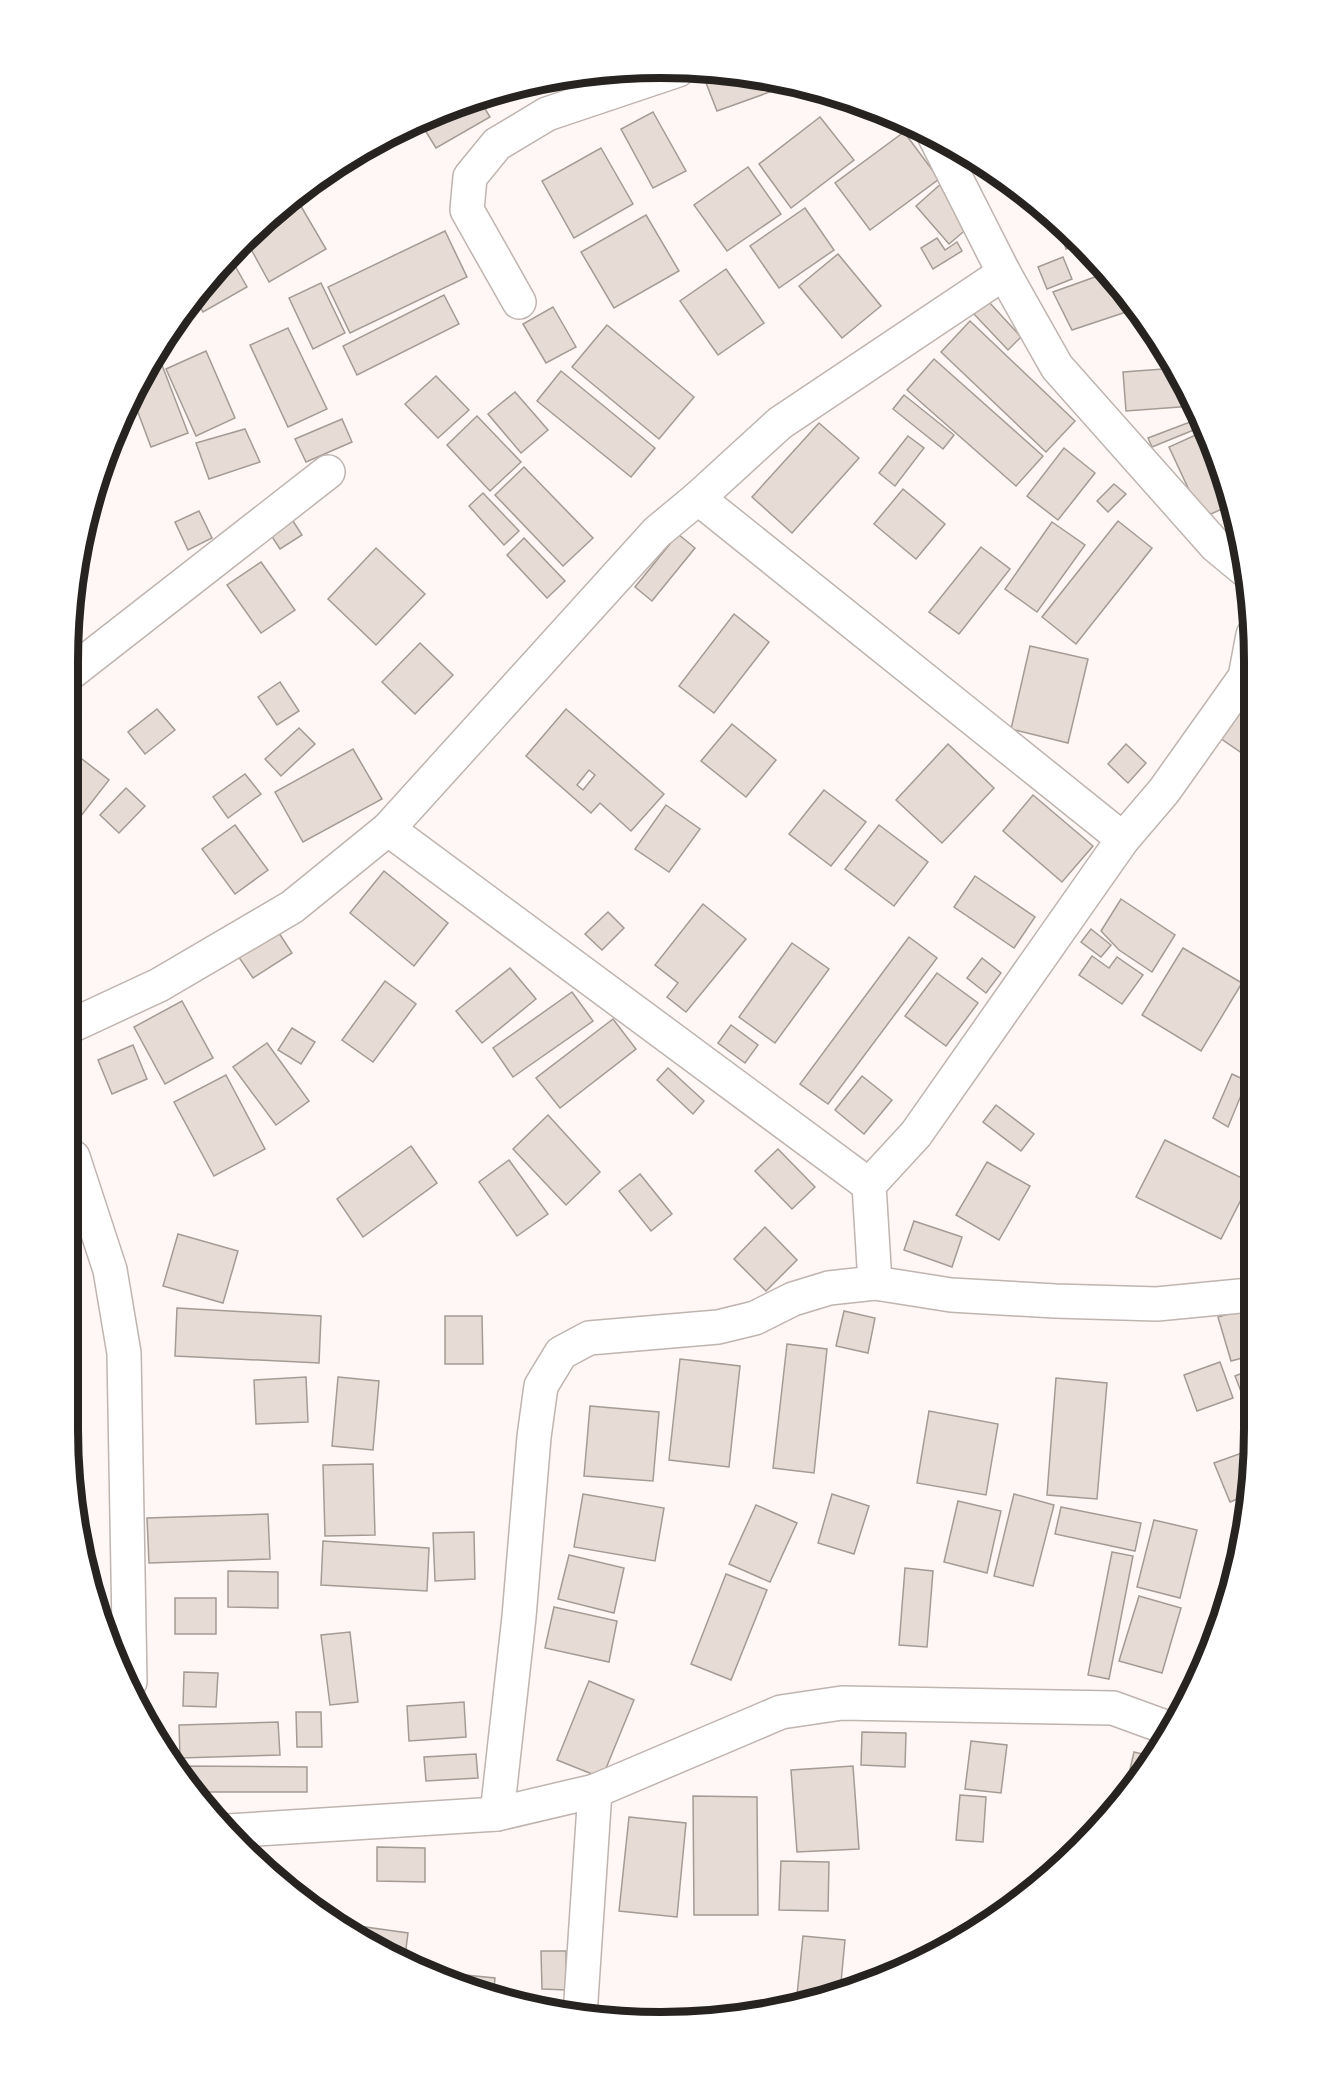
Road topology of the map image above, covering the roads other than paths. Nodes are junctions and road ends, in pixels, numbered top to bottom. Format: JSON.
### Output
{"nodes":[{"id":1,"x":651,"y":78,"type":"edge"},
{"id":2,"x":942,"y":150,"type":"edge"},
{"id":3,"x":1004,"y":273,"type":"junction"},
{"id":4,"x":519,"y":302,"type":"dead end"},
{"id":5,"x":328,"y":472,"type":"dead end"},
{"id":6,"x":698,"y":498,"type":"junction"},
{"id":7,"x":1235,"y":562,"type":"edge"},
{"id":8,"x":78,"y":667,"type":"edge"},
{"id":9,"x":1244,"y":679,"type":"edge"},
{"id":10,"x":388,"y":829,"type":"junction"},
{"id":11,"x":1123,"y":838,"type":"junction"},
{"id":12,"x":78,"y":1023,"type":"edge"},
{"id":13,"x":78,"y":1172,"type":"edge"},
{"id":14,"x":869,"y":1185,"type":"junction"},
{"id":15,"x":875,"y":1284,"type":"junction"},
{"id":16,"x":1244,"y":1296,"type":"edge"},
{"id":17,"x":130,"y":1669,"type":"edge"},
{"id":18,"x":1162,"y":1726,"type":"edge"},
{"id":19,"x":595,"y":1791,"type":"junction"},
{"id":20,"x":497,"y":1814,"type":"junction"},
{"id":21,"x":239,"y":1830,"type":"edge"},
{"id":22,"x":581,"y":2006,"type":"edge"}],
"edges":[{"from":1,"to":4,"type":"street"},
{"from":2,"to":3,"type":"street"},
{"from":3,"to":6,"type":"street"},
{"from":3,"to":7,"type":"street"},
{"from":5,"to":8,"type":"street"},
{"from":6,"to":10,"type":"street"},
{"from":6,"to":11,"type":"street"},
{"from":9,"to":11,"type":"street"},
{"from":10,"to":12,"type":"street"},
{"from":10,"to":14,"type":"street"},
{"from":11,"to":14,"type":"street"},
{"from":13,"to":17,"type":"street"},
{"from":14,"to":15,"type":"street"},
{"from":15,"to":16,"type":"street"},
{"from":15,"to":20,"type":"street"},
{"from":18,"to":19,"type":"street"},
{"from":19,"to":20,"type":"street"},
{"from":19,"to":22,"type":"street"},
{"from":20,"to":21,"type":"street"}]}
